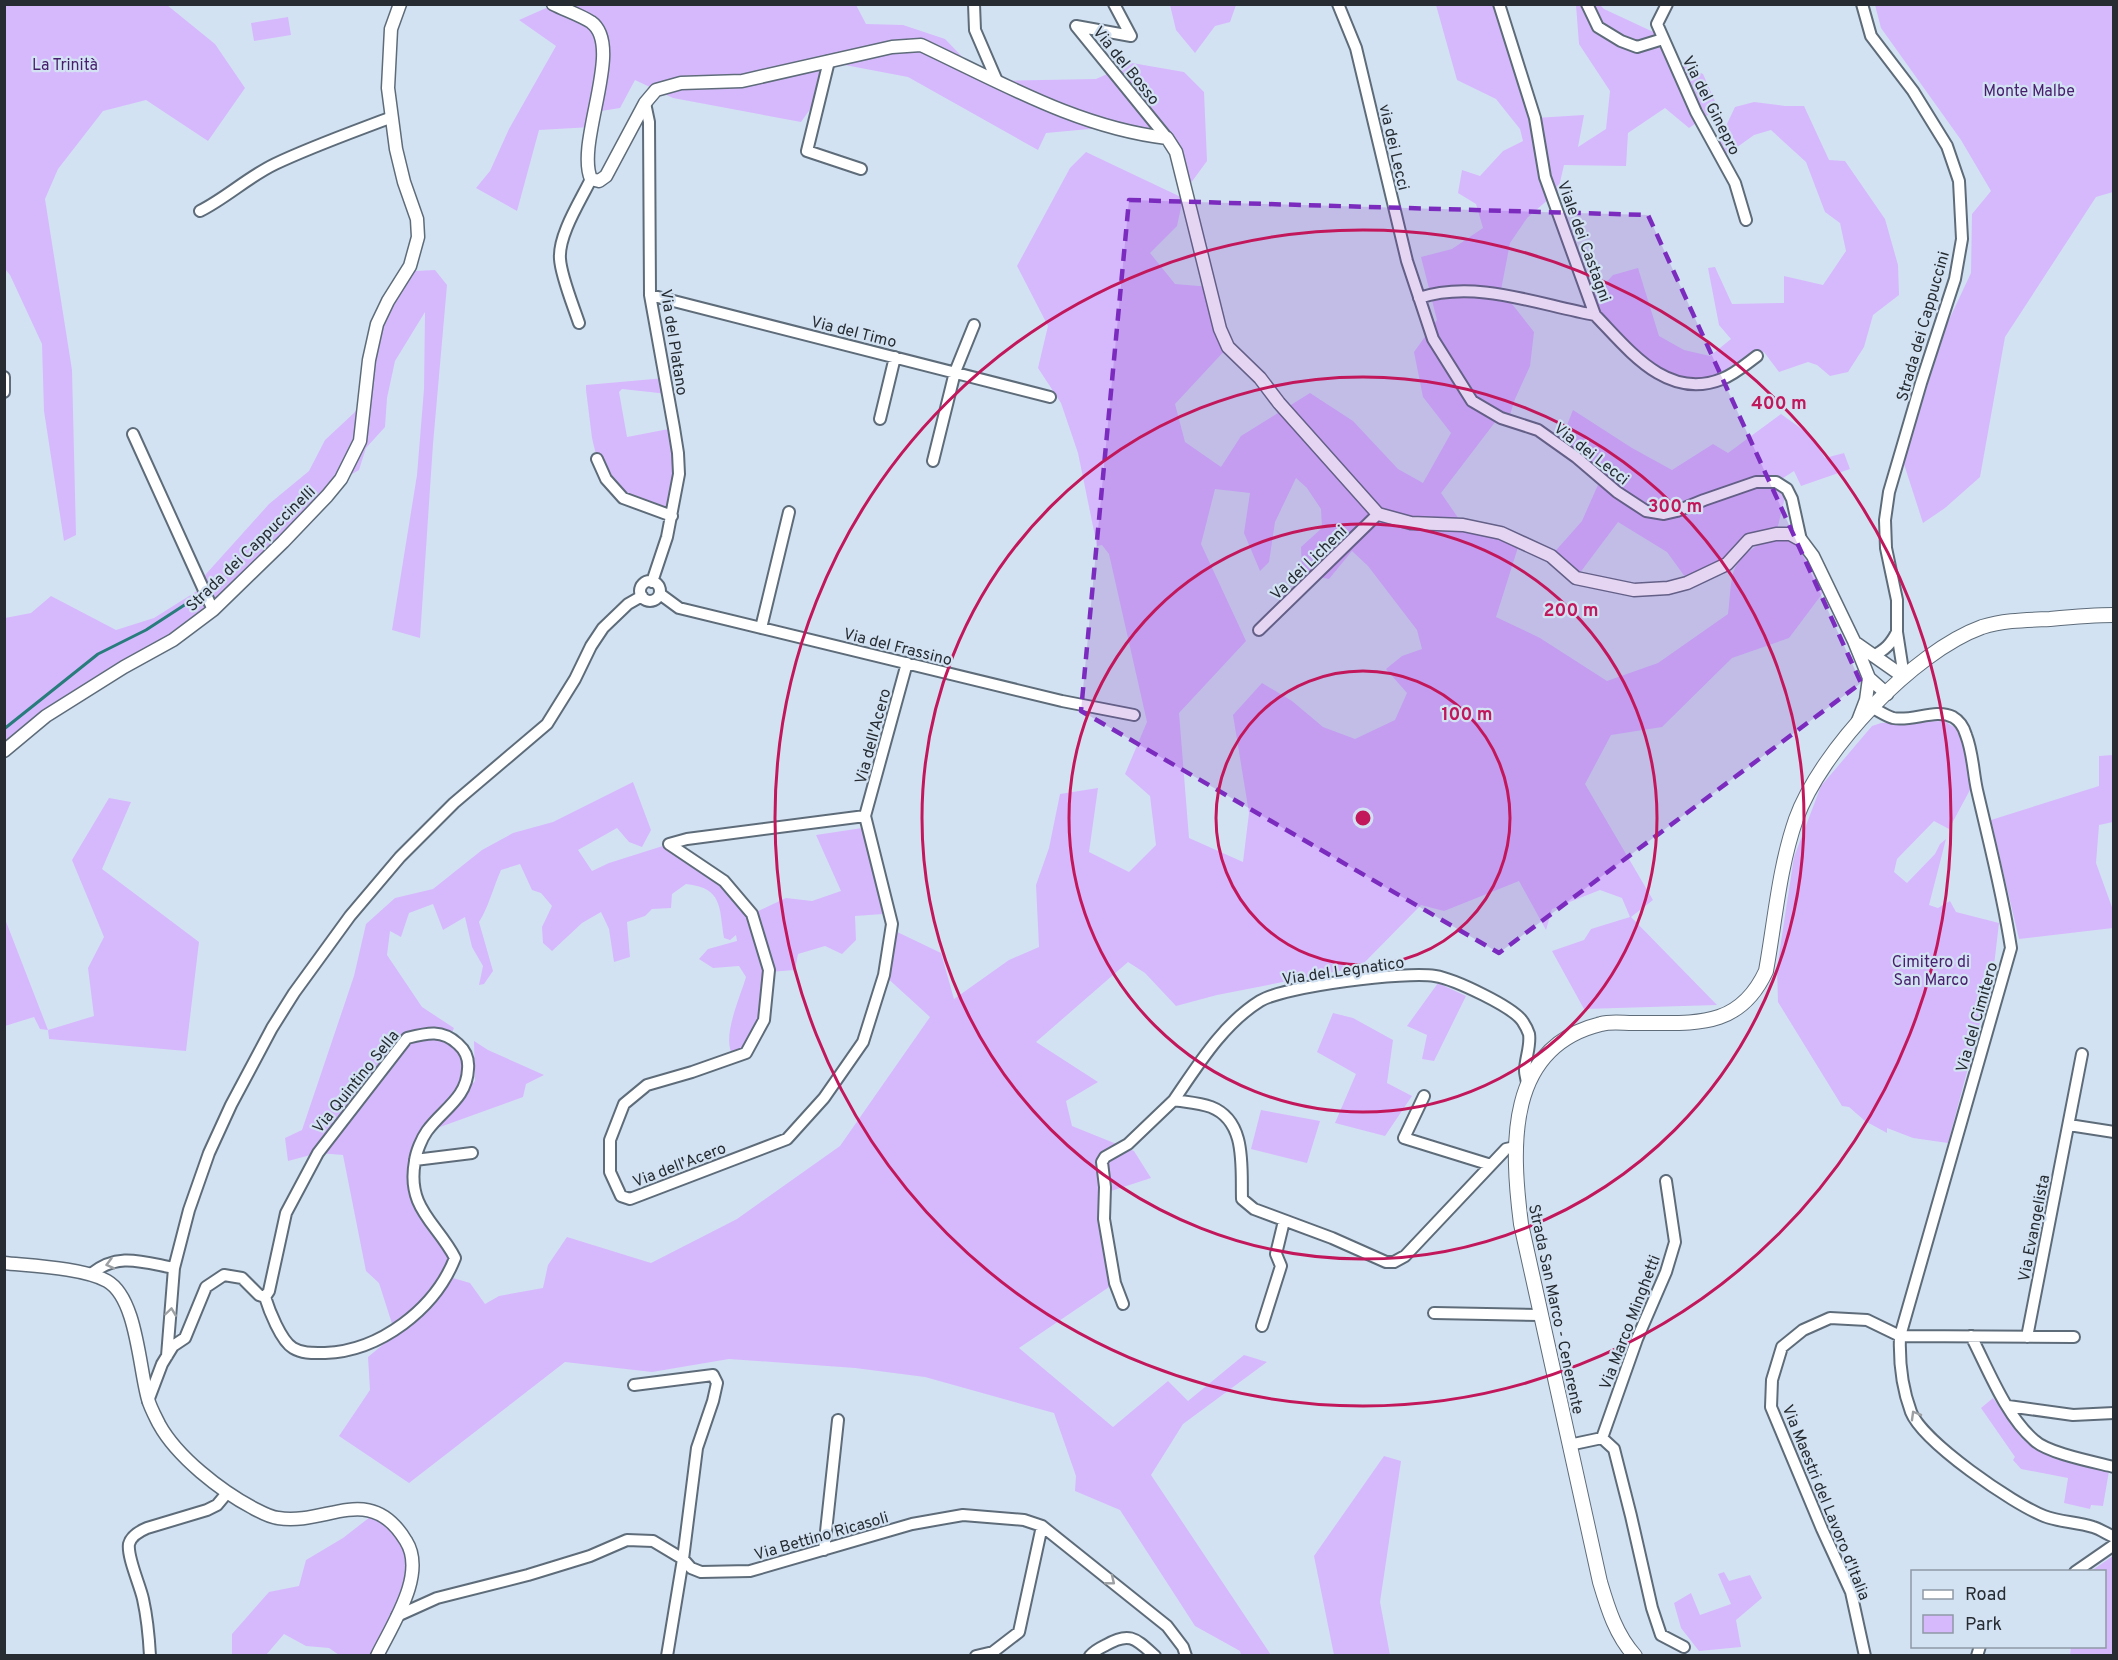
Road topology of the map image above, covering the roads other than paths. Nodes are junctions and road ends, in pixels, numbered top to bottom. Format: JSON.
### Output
{"nodes":[{"id":1,"x":400,"y":4,"type":"edge"},
{"id":2,"x":553,"y":4,"type":"edge"},
{"id":3,"x":974,"y":4,"type":"edge"},
{"id":4,"x":1114,"y":4,"type":"edge"},
{"id":5,"x":1338,"y":4,"type":"edge"},
{"id":6,"x":1499,"y":4,"type":"edge"},
{"id":7,"x":1587,"y":4,"type":"edge"},
{"id":8,"x":1668,"y":4,"type":"edge"},
{"id":9,"x":1862,"y":4,"type":"edge"},
{"id":10,"x":1663,"y":39,"type":"junction"},
{"id":11,"x":829,"y":62,"type":"junction"},
{"id":12,"x":997,"y":81,"type":"junction"},
{"id":13,"x":645,"y":103,"type":"junction"},
{"id":14,"x":392,"y":117,"type":"junction"},
{"id":15,"x":1167,"y":138,"type":"junction"},
{"id":16,"x":861,"y":169,"type":"dead end"},
{"id":17,"x":591,"y":179,"type":"junction"},
{"id":18,"x":200,"y":211,"type":"dead end"},
{"id":19,"x":1746,"y":220,"type":"dead end"},
{"id":20,"x":650,"y":295,"type":"junction"},
{"id":21,"x":1419,"y":298,"type":"junction"},
{"id":22,"x":1595,"y":315,"type":"junction"},
{"id":23,"x":579,"y":323,"type":"dead end"},
{"id":24,"x":974,"y":326,"type":"dead end"},
{"id":25,"x":1757,"y":356,"type":"dead end"},
{"id":26,"x":896,"y":357,"type":"junction"},
{"id":27,"x":955,"y":372,"type":"junction"},
{"id":28,"x":4,"y":377,"type":"edge"},
{"id":29,"x":4,"y":392,"type":"edge"},
{"id":30,"x":1050,"y":397,"type":"dead end"},
{"id":31,"x":880,"y":419,"type":"dead end"},
{"id":32,"x":133,"y":434,"type":"dead end"},
{"id":33,"x":597,"y":459,"type":"dead end"},
{"id":34,"x":933,"y":461,"type":"dead end"},
{"id":35,"x":789,"y":512,"type":"dead end"},
{"id":36,"x":1378,"y":514,"type":"junction"},
{"id":37,"x":672,"y":516,"type":"junction"},
{"id":38,"x":1801,"y":540,"type":"junction"},
{"id":39,"x":652,"y":582,"type":"junction"},
{"id":40,"x":660,"y":594,"type":"junction"},
{"id":41,"x":642,"y":596,"type":"junction"},
{"id":42,"x":213,"y":610,"type":"junction"},
{"id":43,"x":2114,"y":615,"type":"edge"},
{"id":44,"x":761,"y":628,"type":"junction"},
{"id":45,"x":1259,"y":630,"type":"dead end"},
{"id":46,"x":1897,"y":632,"type":"junction"},
{"id":47,"x":1854,"y":641,"type":"junction"},
{"id":48,"x":1873,"y":656,"type":"junction"},
{"id":49,"x":908,"y":663,"type":"junction"},
{"id":50,"x":1868,"y":675,"type":"junction"},
{"id":51,"x":1904,"y":677,"type":"junction"},
{"id":52,"x":1887,"y":694,"type":"junction"},
{"id":53,"x":1873,"y":708,"type":"junction"},
{"id":54,"x":1134,"y":715,"type":"dead end"},
{"id":55,"x":1857,"y":724,"type":"junction"},
{"id":56,"x":4,"y":751,"type":"edge"},
{"id":57,"x":865,"y":816,"type":"junction"},
{"id":58,"x":2082,"y":1054,"type":"dead end"},
{"id":59,"x":1527,"y":1084,"type":"junction"},
{"id":60,"x":1424,"y":1096,"type":"dead end"},
{"id":61,"x":1174,"y":1100,"type":"junction"},
{"id":62,"x":2068,"y":1125,"type":"junction"},
{"id":63,"x":2114,"y":1132,"type":"edge"},
{"id":64,"x":1515,"y":1147,"type":"junction"},
{"id":65,"x":472,"y":1153,"type":"dead end"},
{"id":66,"x":415,"y":1160,"type":"junction"},
{"id":67,"x":1491,"y":1166,"type":"junction"},
{"id":68,"x":1666,"y":1181,"type":"dead end"},
{"id":69,"x":1284,"y":1221,"type":"junction"},
{"id":70,"x":4,"y":1263,"type":"edge"},
{"id":71,"x":174,"y":1268,"type":"junction"},
{"id":72,"x":91,"y":1274,"type":"junction"},
{"id":73,"x":265,"y":1297,"type":"junction"},
{"id":74,"x":1123,"y":1304,"type":"dead end"},
{"id":75,"x":1434,"y":1313,"type":"dead end"},
{"id":76,"x":1540,"y":1315,"type":"junction"},
{"id":77,"x":1262,"y":1326,"type":"dead end"},
{"id":78,"x":1900,"y":1336,"type":"junction"},
{"id":79,"x":1971,"y":1336,"type":"junction"},
{"id":80,"x":2027,"y":1336,"type":"junction"},
{"id":81,"x":2074,"y":1337,"type":"dead end"},
{"id":82,"x":167,"y":1356,"type":"junction"},
{"id":83,"x":634,"y":1385,"type":"dead end"},
{"id":84,"x":148,"y":1401,"type":"junction"},
{"id":85,"x":2008,"y":1406,"type":"junction"},
{"id":86,"x":2114,"y":1413,"type":"edge"},
{"id":87,"x":838,"y":1420,"type":"dead end"},
{"id":88,"x":1602,"y":1438,"type":"junction"},
{"id":89,"x":1569,"y":1445,"type":"junction"},
{"id":90,"x":2114,"y":1467,"type":"edge"},
{"id":91,"x":227,"y":1493,"type":"junction"},
{"id":92,"x":1042,"y":1526,"type":"junction"},
{"id":93,"x":2114,"y":1538,"type":"edge"},
{"id":94,"x":2114,"y":1545,"type":"edge"},
{"id":95,"x":824,"y":1550,"type":"junction"},
{"id":96,"x":683,"y":1559,"type":"junction"},
{"id":97,"x":2078,"y":1570,"type":"edge"},
{"id":98,"x":397,"y":1616,"type":"junction"},
{"id":99,"x":1684,"y":1647,"type":"dead end"},
{"id":100,"x":150,"y":1656,"type":"edge"},
{"id":101,"x":377,"y":1656,"type":"edge"},
{"id":102,"x":667,"y":1656,"type":"edge"},
{"id":103,"x":976,"y":1656,"type":"edge"},
{"id":104,"x":1090,"y":1656,"type":"edge"},
{"id":105,"x":1155,"y":1656,"type":"edge"},
{"id":106,"x":1186,"y":1656,"type":"edge"},
{"id":107,"x":1635,"y":1656,"type":"edge"},
{"id":108,"x":1865,"y":1656,"type":"edge"}],
"edges":[{"from":1,"to":14,"type":"street","name":"Strada dei Cappuccinelli"},
{"from":2,"to":17,"type":"street"},
{"from":3,"to":12,"type":"street"},
{"from":4,"to":15,"type":"street","name":"Via del Bosso"},
{"from":5,"to":21,"type":"street","name":"via dei Lecci"},
{"from":6,"to":22,"type":"street","name":"Viale dei Castagni"},
{"from":7,"to":10,"type":"street"},
{"from":8,"to":10,"type":"street","name":"Via del Ginepro"},
{"from":9,"to":46,"type":"street","name":"Strada dei Cappuccini"},
{"from":10,"to":19,"type":"street","name":"Via del Ginepro"},
{"from":11,"to":12,"type":"street"},
{"from":11,"to":13,"type":"street"},
{"from":11,"to":16,"type":"street"},
{"from":12,"to":15,"type":"street"},
{"from":13,"to":17,"type":"street"},
{"from":13,"to":20,"type":"street","name":"Via del Platano"},
{"from":14,"to":18,"type":"street"},
{"from":14,"to":42,"type":"street","name":"Strada dei Cappuccinelli"},
{"from":15,"to":36,"type":"street"},
{"from":17,"to":23,"type":"street"},
{"from":20,"to":26,"type":"street","name":"Via del Timo"},
{"from":20,"to":37,"type":"street","name":"Via del Platano"},
{"from":21,"to":22,"type":"street","name":"Viale dei Castagni"},
{"from":21,"to":38,"type":"street","name":"Via dei Lecci"},
{"from":22,"to":25,"type":"street"},
{"from":24,"to":27,"type":"street"},
{"from":26,"to":27,"type":"street","name":"Via del Timo"},
{"from":26,"to":31,"type":"street"},
{"from":27,"to":30,"type":"street","name":"Via del Timo"},
{"from":27,"to":34,"type":"street"},
{"from":28,"to":29,"type":"street"},
{"from":32,"to":42,"type":"street"},
{"from":33,"to":37,"type":"street"},
{"from":35,"to":44,"type":"street"},
{"from":36,"to":38,"type":"street"},
{"from":36,"to":45,"type":"street","name":"Va dei Licheni"},
{"from":37,"to":39,"type":"street","name":"Via del Platano"},
{"from":38,"to":47,"type":"street"},
{"from":39,"to":40,"type":"street"},
{"from":39,"to":41,"type":"street"},
{"from":40,"to":41,"type":"street"},
{"from":40,"to":44,"type":"street","name":"Via del Frassino"},
{"from":41,"to":71,"type":"street"},
{"from":42,"to":56,"type":"street","name":"Strada dei Cappuccinelli"},
{"from":43,"to":51,"type":"main road","name":"Strada San Marco - Cenerente"},
{"from":44,"to":49,"type":"street","name":"Via del Frassino"},
{"from":46,"to":48,"type":"street"},
{"from":46,"to":51,"type":"street","name":"Strada dei Cappuccini"},
{"from":47,"to":48,"type":"street"},
{"from":47,"to":50,"type":"street"},
{"from":48,"to":50,"type":"street"},
{"from":48,"to":51,"type":"street"},
{"from":49,"to":54,"type":"street","name":"Via del Frassino"},
{"from":49,"to":57,"type":"street","name":"Via dell'Acero"},
{"from":50,"to":52,"type":"street"},
{"from":50,"to":55,"type":"street"},
{"from":51,"to":52,"type":"main road","name":"Strada San Marco - Cenerente"},
{"from":52,"to":53,"type":"main road","name":"Strada San Marco - Cenerente"},
{"from":53,"to":55,"type":"main road","name":"Strada San Marco - Cenerente"},
{"from":53,"to":78,"type":"street","name":"Via del Cimitero"},
{"from":55,"to":59,"type":"main road","name":"Strada San Marco - Cenerente"},
{"from":57,"to":57,"type":"street","name":"Via dell'Acero"},
{"from":58,"to":62,"type":"street","name":"Via Evangelista"},
{"from":59,"to":61,"type":"street","name":"Via del Legnatico"},
{"from":59,"to":64,"type":"main road","name":"Strada San Marco - Cenerente"},
{"from":60,"to":67,"type":"street"},
{"from":61,"to":69,"type":"street"},
{"from":61,"to":74,"type":"street","name":"Via del Legnatico"},
{"from":62,"to":63,"type":"street"},
{"from":62,"to":80,"type":"street","name":"Via Evangelista"},
{"from":64,"to":67,"type":"street"},
{"from":64,"to":76,"type":"main road","name":"Strada San Marco - Cenerente"},
{"from":65,"to":66,"type":"street"},
{"from":66,"to":73,"type":"street","name":"Via Quintino Sella"},
{"from":66,"to":73,"type":"street","name":"Via Quintino Sella"},
{"from":67,"to":69,"type":"street"},
{"from":68,"to":88,"type":"street","name":"Via Marco Minghetti"},
{"from":69,"to":77,"type":"street"},
{"from":70,"to":72,"type":"street"},
{"from":71,"to":72,"type":"street","one_way":true},
{"from":82,"to":71,"type":"street","one_way":true},
{"from":72,"to":84,"type":"street"},
{"from":73,"to":82,"type":"street","name":"Via Quintino Sella"},
{"from":75,"to":76,"type":"street"},
{"from":76,"to":89,"type":"main road","name":"Strada San Marco - Cenerente"},
{"from":78,"to":79,"type":"street"},
{"from":93,"to":78,"type":"street","name":"Via del Cimitero","one_way":true},
{"from":78,"to":108,"type":"street","name":"Via Maestri del Lavoro d'Italia"},
{"from":79,"to":80,"type":"street"},
{"from":79,"to":85,"type":"street"},
{"from":80,"to":81,"type":"street"},
{"from":82,"to":84,"type":"street","name":"Via Quintino Sella"},
{"from":83,"to":96,"type":"street"},
{"from":84,"to":91,"type":"street"},
{"from":85,"to":86,"type":"street"},
{"from":85,"to":90,"type":"street"},
{"from":87,"to":95,"type":"street"},
{"from":88,"to":89,"type":"street"},
{"from":88,"to":99,"type":"street"},
{"from":89,"to":107,"type":"main road","name":"Strada San Marco - Cenerente"},
{"from":91,"to":98,"type":"street"},
{"from":91,"to":100,"type":"street"},
{"from":92,"to":95,"type":"street","name":"Via Bettino Ricasoli"},
{"from":92,"to":103,"type":"street"},
{"from":92,"to":106,"type":"street","name":"Via Bettino Ricasoli","one_way":true},
{"from":94,"to":97,"type":"street"},
{"from":95,"to":96,"type":"street","name":"Via Bettino Ricasoli"},
{"from":96,"to":98,"type":"street","name":"Via Bettino Ricasoli"},
{"from":96,"to":102,"type":"street"},
{"from":98,"to":101,"type":"street"},
{"from":104,"to":105,"type":"street"}]}
